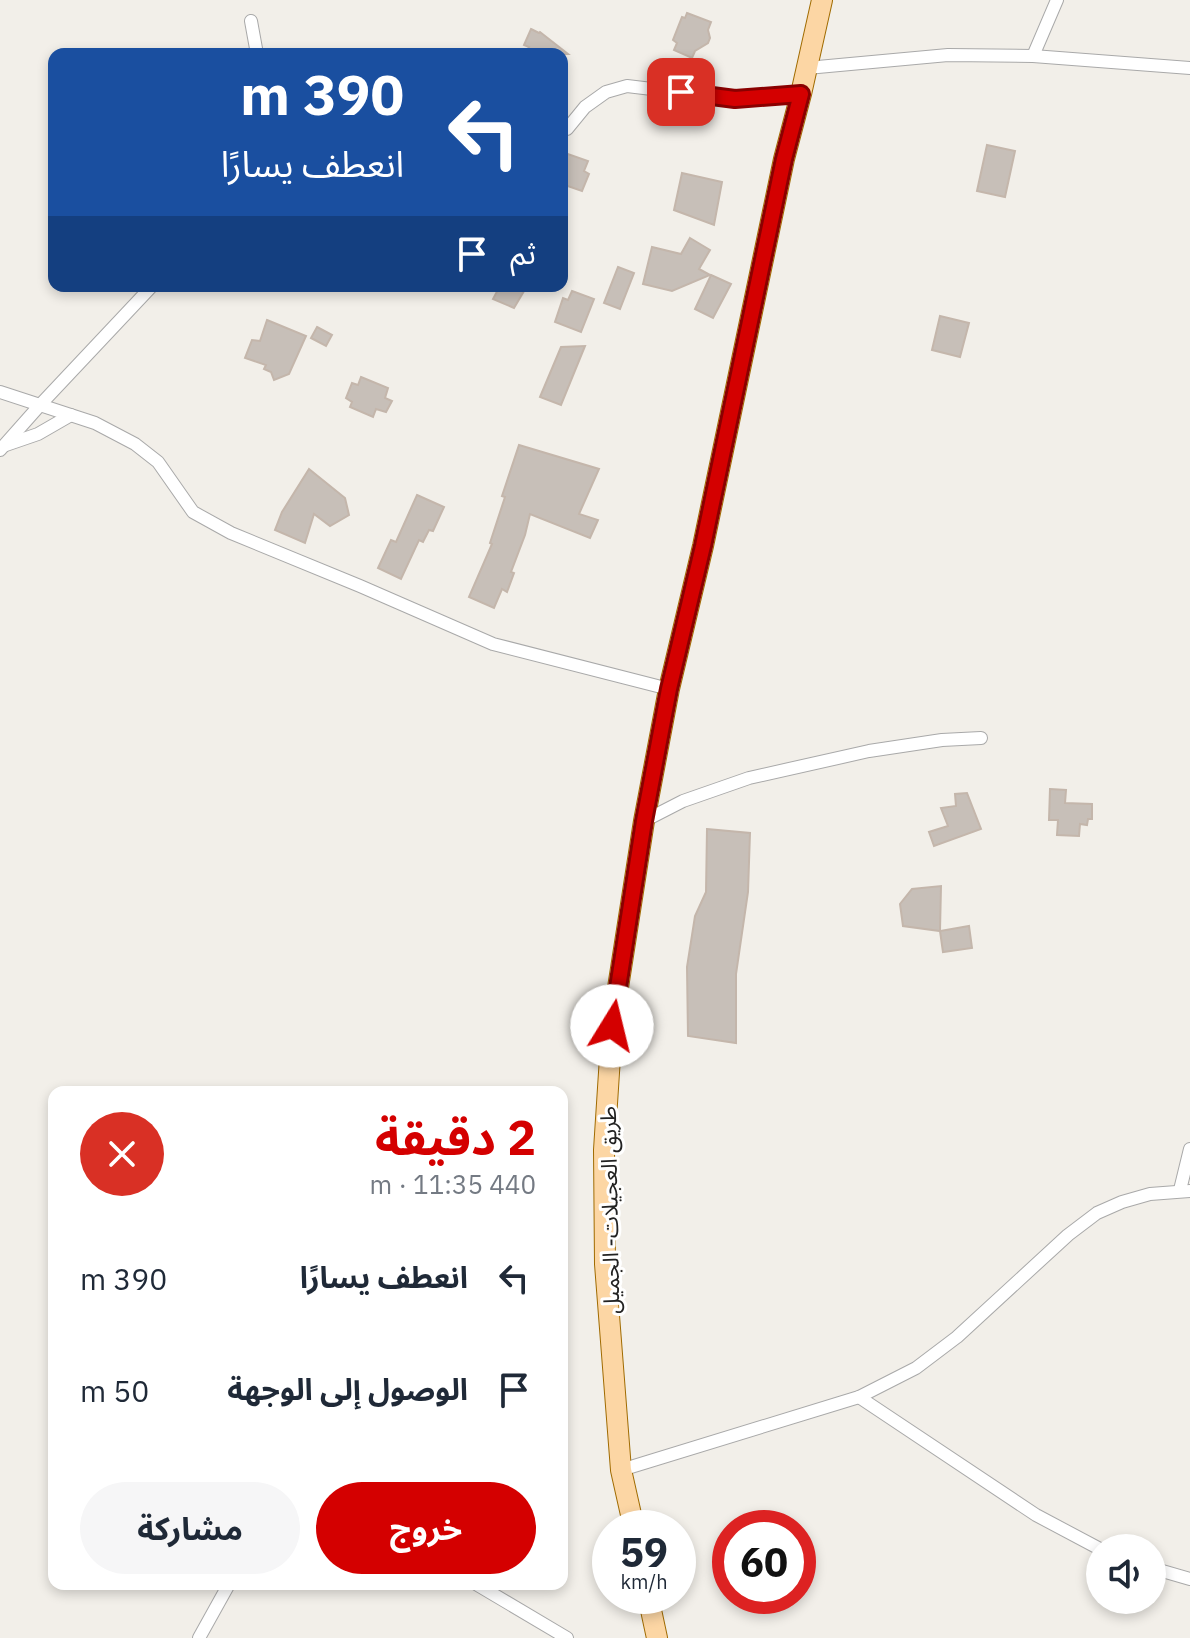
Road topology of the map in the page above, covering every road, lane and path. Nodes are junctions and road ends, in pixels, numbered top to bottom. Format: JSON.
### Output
{"nodes":[{"id":1,"x":822,"y":0,"type":"edge"},
{"id":2,"x":1057,"y":0,"type":"edge"},
{"id":3,"x":251,"y":21,"type":"dead end"},
{"id":4,"x":256,"y":48,"type":"edge"},
{"id":5,"x":1033,"y":56,"type":"junction"},
{"id":6,"x":807,"y":68,"type":"junction"},
{"id":7,"x":1190,"y":68,"type":"edge"},
{"id":8,"x":801,"y":94,"type":"junction"},
{"id":9,"x":568,"y":128,"type":"edge"},
{"id":10,"x":146,"y":292,"type":"edge"},
{"id":11,"x":0,"y":392,"type":"edge"},
{"id":12,"x":40,"y":405,"type":"junction"},
{"id":13,"x":71,"y":415,"type":"junction"},
{"id":14,"x":2,"y":448,"type":"edge"},
{"id":15,"x":669,"y":689,"type":"junction"},
{"id":16,"x":981,"y":738,"type":"dead end"},
{"id":17,"x":644,"y":821,"type":"junction"},
{"id":18,"x":1190,"y":1149,"type":"edge"},
{"id":19,"x":1185,"y":1190,"type":"edge"},
{"id":20,"x":859,"y":1397,"type":"junction"},
{"id":21,"x":621,"y":1470,"type":"junction"},
{"id":22,"x":630,"y":1510,"type":"edge"},
{"id":23,"x":1086,"y":1542,"type":"edge"},
{"id":24,"x":1166,"y":1572,"type":"edge"},
{"id":25,"x":1190,"y":1579,"type":"edge"},
{"id":26,"x":226,"y":1590,"type":"edge"},
{"id":27,"x":486,"y":1590,"type":"edge"},
{"id":28,"x":652,"y":1614,"type":"edge"},
{"id":29,"x":199,"y":1638,"type":"edge"},
{"id":30,"x":567,"y":1638,"type":"edge"},
{"id":31,"x":657,"y":1638,"type":"edge"}],
"edges":[{"from":1,"to":6,"type":"main road","name":"طريق العجيلات- الجميل"},
{"from":2,"to":5,"type":"street"},
{"from":3,"to":4,"type":"street"},
{"from":5,"to":6,"type":"street"},
{"from":5,"to":7,"type":"street"},
{"from":6,"to":8,"type":"main road","name":"طريق العجيلات- الجميل"},
{"from":8,"to":9,"type":"street"},
{"from":8,"to":15,"type":"main road","name":"طريق العجيلات- الجميل"},
{"from":10,"to":12,"type":"street"},
{"from":11,"to":12,"type":"street"},
{"from":12,"to":13,"type":"street"},
{"from":12,"to":14,"type":"street"},
{"from":13,"to":14,"type":"street"},
{"from":13,"to":15,"type":"street"},
{"from":15,"to":17,"type":"main road","name":"طريق العجيلات- الجميل"},
{"from":16,"to":17,"type":"street"},
{"from":17,"to":21,"type":"main road","name":"طريق العجيلات- الجميل"},
{"from":18,"to":19,"type":"street"},
{"from":19,"to":20,"type":"street"},
{"from":20,"to":21,"type":"street"},
{"from":20,"to":23,"type":"street"},
{"from":21,"to":22,"type":"main road","name":"طريق العجيلات- الجميل"},
{"from":24,"to":25,"type":"street"},
{"from":26,"to":29,"type":"street"},
{"from":27,"to":30,"type":"street"},
{"from":28,"to":31,"type":"main road"}]}
